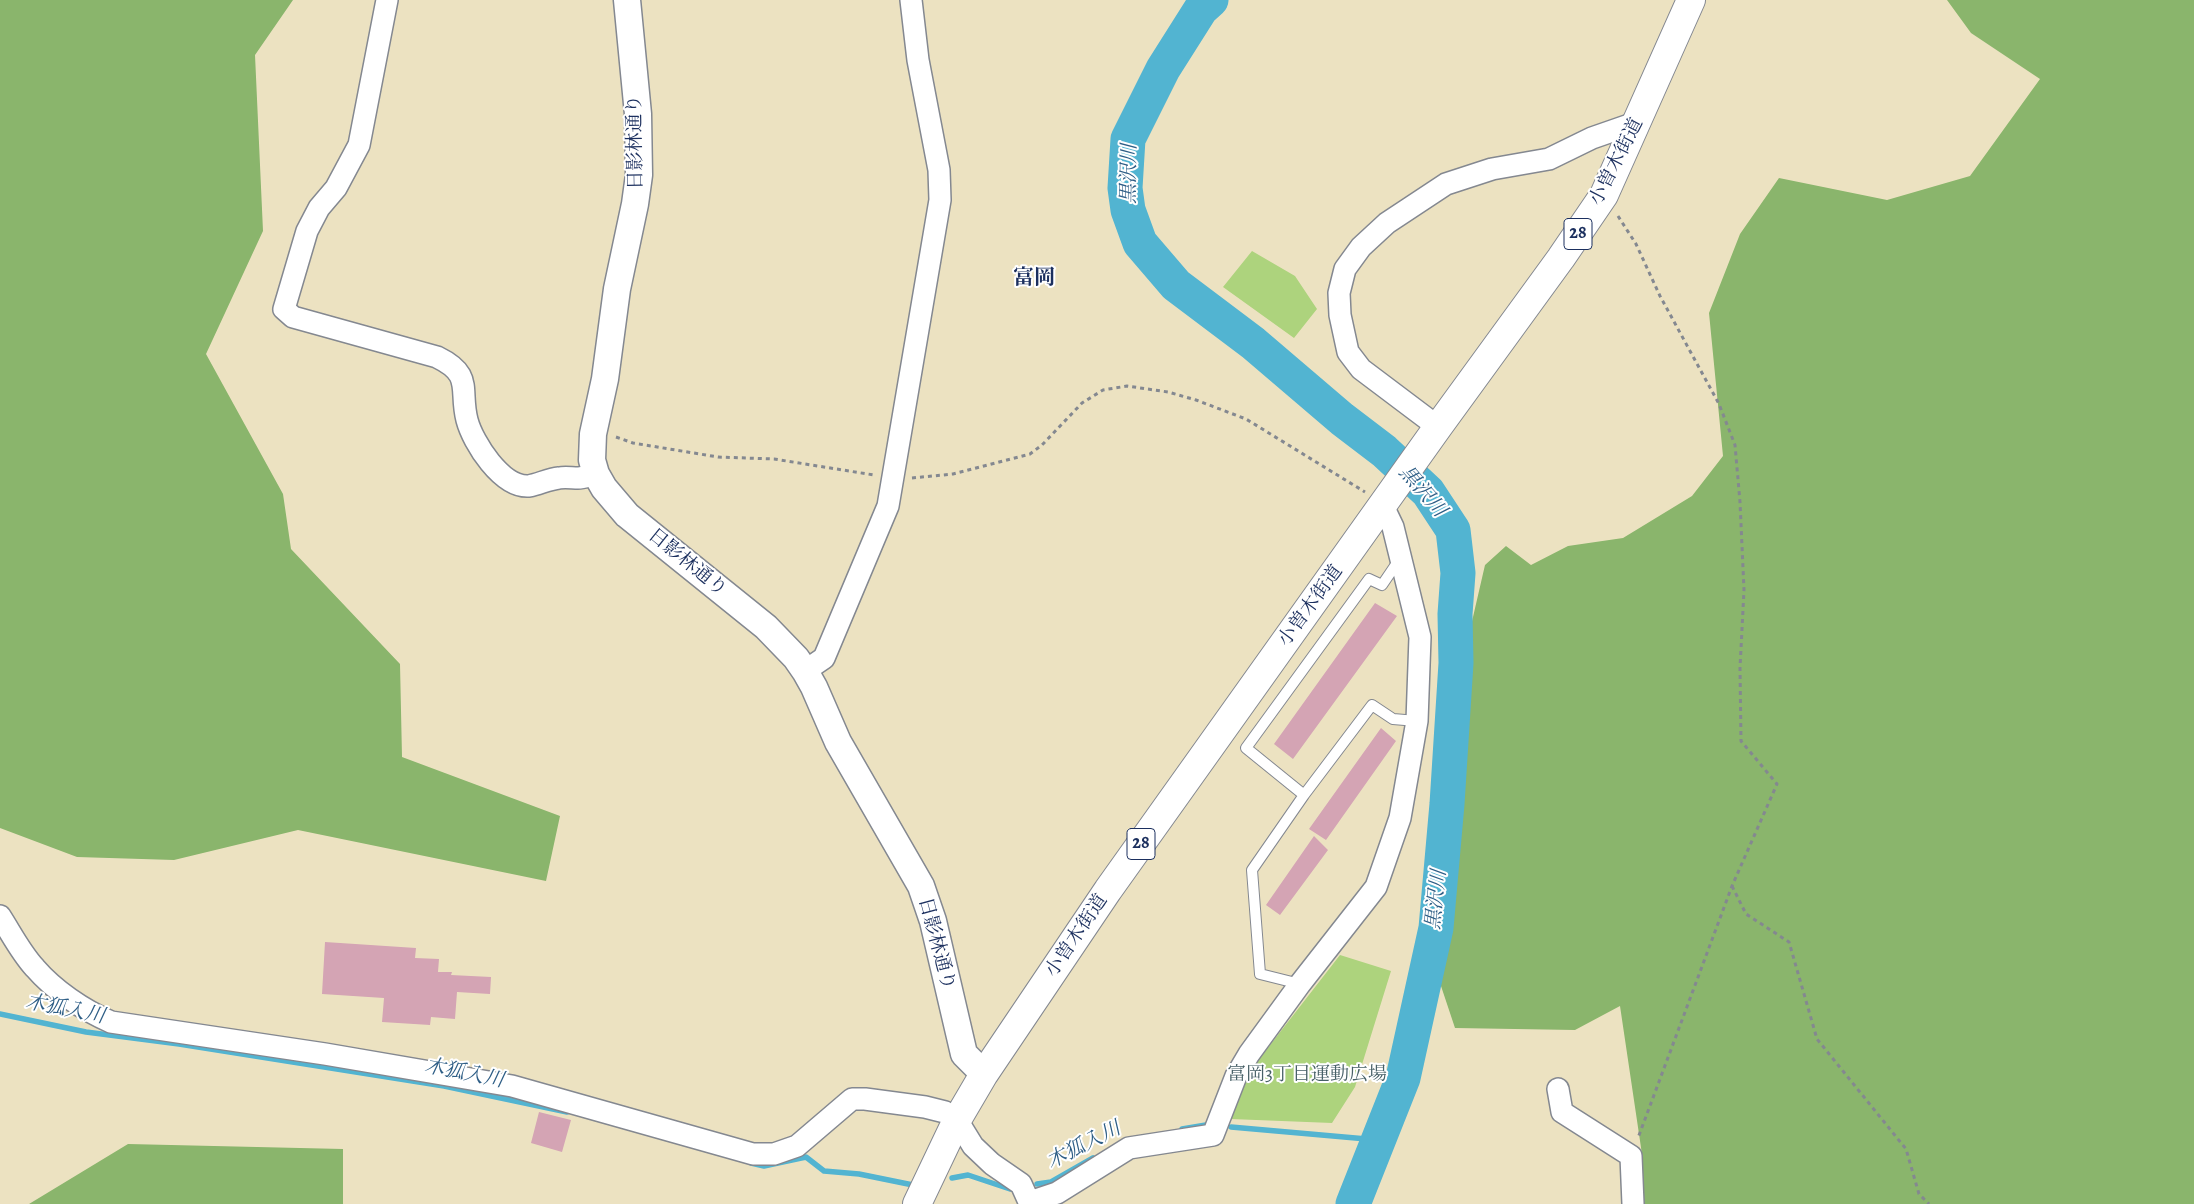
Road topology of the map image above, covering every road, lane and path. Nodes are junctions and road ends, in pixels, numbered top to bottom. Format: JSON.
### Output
{"nodes":[{"id":1,"x":387,"y":0,"type":"edge"},
{"id":2,"x":627,"y":0,"type":"edge"},
{"id":3,"x":911,"y":0,"type":"edge"},
{"id":4,"x":1691,"y":0,"type":"edge"},
{"id":5,"x":1638,"y":122,"type":"junction"},
{"id":6,"x":1604,"y":195,"type":"junction"},
{"id":7,"x":595,"y":427,"type":"junction"},
{"id":8,"x":1432,"y":436,"type":"junction"},
{"id":9,"x":596,"y":474,"type":"junction"},
{"id":10,"x":893,"y":478,"type":"junction"},
{"id":11,"x":1385,"y":503,"type":"junction"},
{"id":12,"x":1401,"y":557,"type":"junction"},
{"id":13,"x":805,"y":671,"type":"junction"},
{"id":14,"x":1417,"y":721,"type":"junction"},
{"id":15,"x":1304,"y":795,"type":"junction"},
{"id":16,"x":1732,"y":886,"type":"junction"},
{"id":17,"x":0,"y":916,"type":"edge"},
{"id":18,"x":1300,"y":984,"type":"junction"},
{"id":19,"x":984,"y":1074,"type":"junction"},
{"id":20,"x":1558,"y":1089,"type":"dead end"},
{"id":21,"x":957,"y":1120,"type":"junction"},
{"id":22,"x":1631,"y":1156,"type":"junction"},
{"id":23,"x":1030,"y":1203,"type":"edge"},
{"id":24,"x":917,"y":1204,"type":"edge"},
{"id":25,"x":1633,"y":1204,"type":"edge"},
{"id":26,"x":1928,"y":1204,"type":"edge"}],
"edges":[{"from":1,"to":9,"type":"street"},
{"from":2,"to":7,"type":"street","name":"日影林通り"},
{"from":3,"to":10,"type":"street"},
{"from":4,"to":5,"type":"main road","name":"小曽木街道","number":"28"},
{"from":5,"to":6,"type":"main road","name":"小曽木街道","number":"28"},
{"from":5,"to":8,"type":"street"},
{"from":6,"to":8,"type":"main road","name":"小曽木街道","number":"28"},
{"from":6,"to":16,"type":"path"},
{"from":7,"to":9,"type":"street","name":"日影林通り"},
{"from":7,"to":10,"type":"path"},
{"from":8,"to":11,"type":"main road","name":"小曽木街道","number":"28"},
{"from":9,"to":13,"type":"street","name":"日影林通り"},
{"from":10,"to":11,"type":"path"},
{"from":10,"to":13,"type":"street"},
{"from":11,"to":12,"type":"street"},
{"from":11,"to":19,"type":"main road","name":"小曽木街道","number":"28"},
{"from":12,"to":14,"type":"street"},
{"from":12,"to":15,"type":"lane"},
{"from":13,"to":19,"type":"street","name":"日影林通り"},
{"from":14,"to":15,"type":"lane"},
{"from":14,"to":18,"type":"street"},
{"from":15,"to":18,"type":"lane"},
{"from":16,"to":22,"type":"path"},
{"from":16,"to":26,"type":"path"},
{"from":17,"to":21,"type":"street"},
{"from":18,"to":23,"type":"street"},
{"from":19,"to":21,"type":"main road","name":"小曽木街道","number":"28"},
{"from":20,"to":22,"type":"street"},
{"from":21,"to":23,"type":"street"},
{"from":21,"to":24,"type":"main road","name":"小曽木街道","number":"28"},
{"from":22,"to":25,"type":"street"}]}
